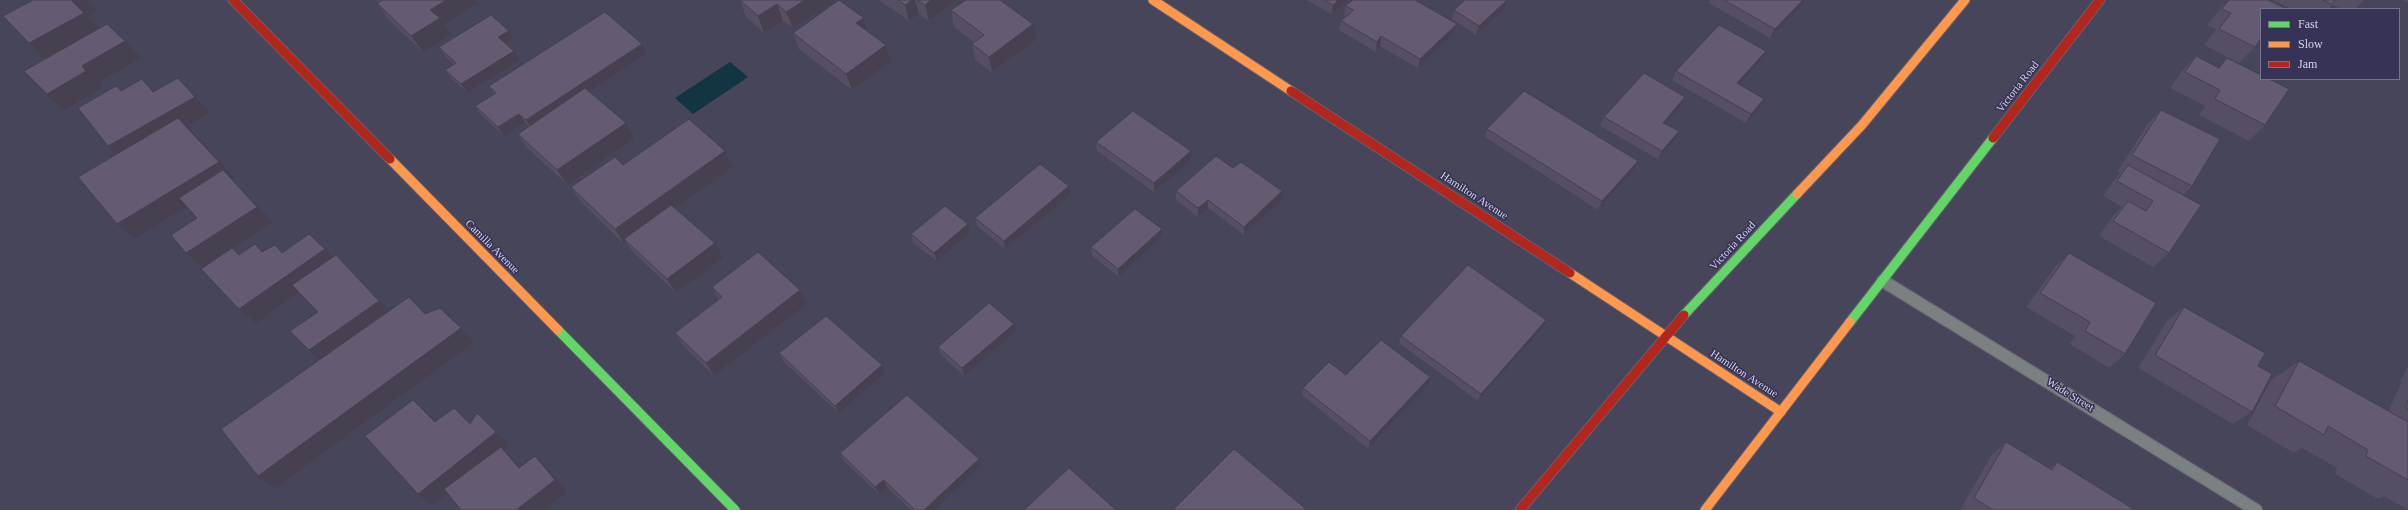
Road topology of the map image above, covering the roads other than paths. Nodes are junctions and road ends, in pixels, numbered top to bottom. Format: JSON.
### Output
{"nodes":[{"id":1,"x":233,"y":0,"type":"edge"},
{"id":2,"x":1153,"y":0,"type":"edge"},
{"id":3,"x":1966,"y":0,"type":"edge"},
{"id":4,"x":2100,"y":0,"type":"edge"},
{"id":5,"x":1884,"y":281,"type":"junction"},
{"id":6,"x":1664,"y":336,"type":"junction"},
{"id":7,"x":1781,"y":412,"type":"junction"},
{"id":8,"x":735,"y":510,"type":"edge"},
{"id":9,"x":1520,"y":510,"type":"edge"},
{"id":10,"x":1705,"y":510,"type":"edge"},
{"id":11,"x":2256,"y":510,"type":"edge"}],
"edges":[{"from":1,"to":8,"type":"main road","name":"Camilla Avenue"},
{"from":2,"to":6,"type":"main road","name":"Hamilton Avenue"},
{"from":3,"to":6,"type":"main road","name":"Victoria Road"},
{"from":4,"to":5,"type":"main road","name":"Victoria Road"},
{"from":5,"to":7,"type":"main road","name":"Victoria Road"},
{"from":5,"to":11,"type":"street","name":"Wade Street"},
{"from":6,"to":7,"type":"main road","name":"Hamilton Avenue"},
{"from":6,"to":9,"type":"main road","name":"Victoria Road"},
{"from":7,"to":10,"type":"main road","name":"Victoria Road"}]}
